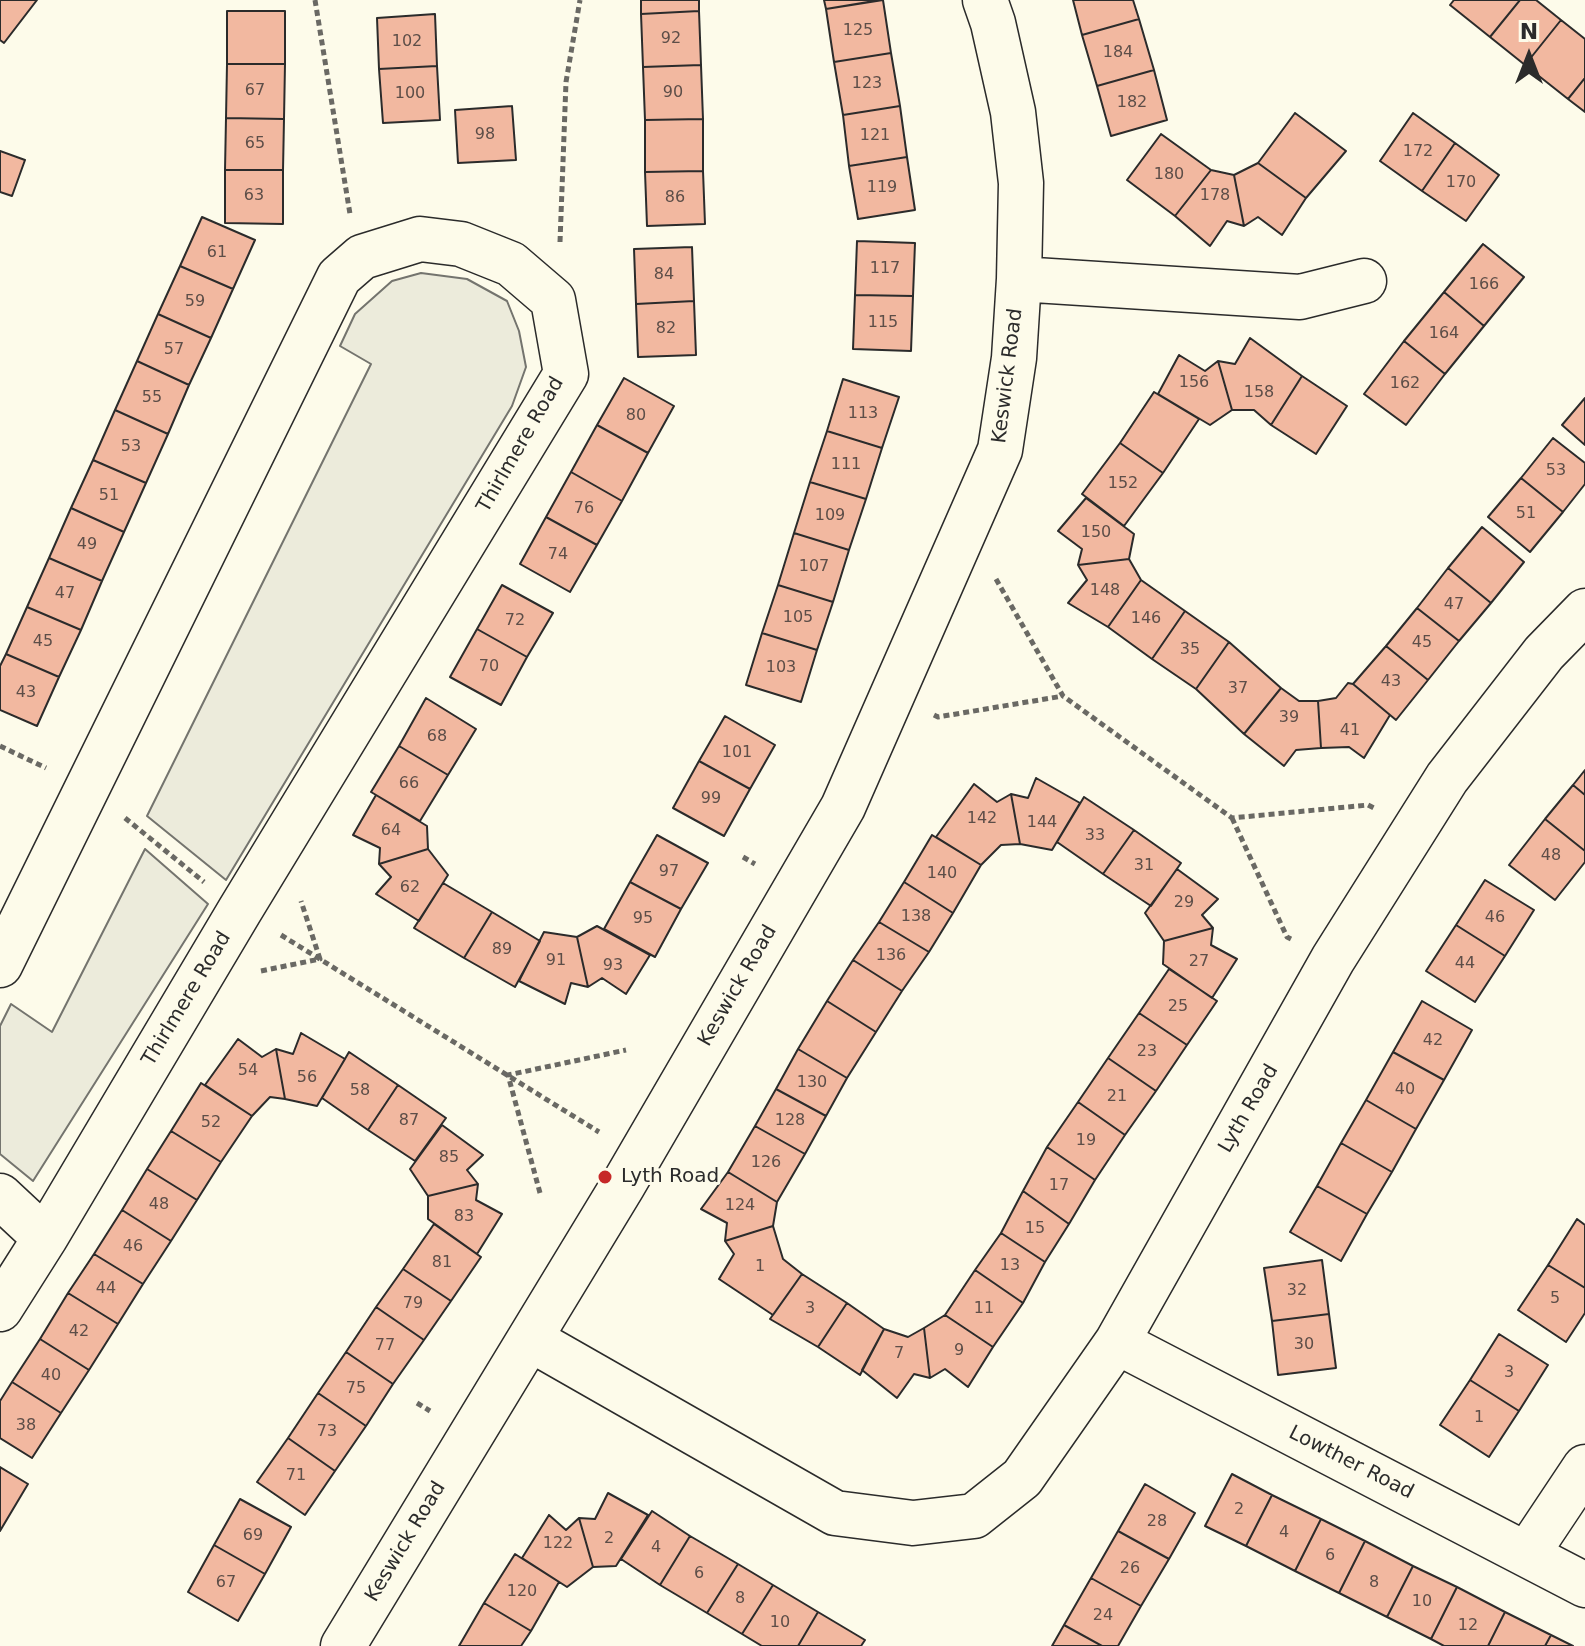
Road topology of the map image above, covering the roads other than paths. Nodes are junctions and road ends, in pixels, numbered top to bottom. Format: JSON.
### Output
{"nodes":[{"id":1,"x":985,"y":0,"type":"edge"},
{"id":2,"x":1019,"y":279,"type":"junction"},
{"id":3,"x":1364,"y":281,"type":"dead end"},
{"id":4,"x":1585,"y":611,"type":"edge"},
{"id":5,"x":0,"y":965,"type":"edge"},
{"id":6,"x":0,"y":1196,"type":"edge"},
{"id":7,"x":45,"y":1238,"type":"junction"},
{"id":8,"x":0,"y":1309,"type":"edge"},
{"id":9,"x":530,"y":1339,"type":"junction"},
{"id":10,"x":1117,"y":1342,"type":"junction"},
{"id":11,"x":1585,"y":1467,"type":"edge"},
{"id":12,"x":1527,"y":1554,"type":"junction"},
{"id":13,"x":1585,"y":1585,"type":"edge"},
{"id":14,"x":343,"y":1646,"type":"edge"}],
"edges":[{"from":1,"to":2,"type":"street","name":"Keswick Road"},
{"from":2,"to":3,"type":"street","name":"Keswick Road"},
{"from":2,"to":9,"type":"street","name":"Keswick Road"},
{"from":4,"to":10,"type":"street","name":"Lyth Road"},
{"from":5,"to":7,"type":"street","name":"Thirlmere Road"},
{"from":6,"to":7,"type":"street"},
{"from":7,"to":8,"type":"street","name":"Thirlmere Road"},
{"from":9,"to":10,"type":"street","name":"Lyth Road"},
{"from":9,"to":14,"type":"street","name":"Keswick Road"},
{"from":10,"to":12,"type":"street","name":"Lowther Road"},
{"from":11,"to":12,"type":"street"},
{"from":12,"to":13,"type":"street","name":"Lowther Road"}]}
